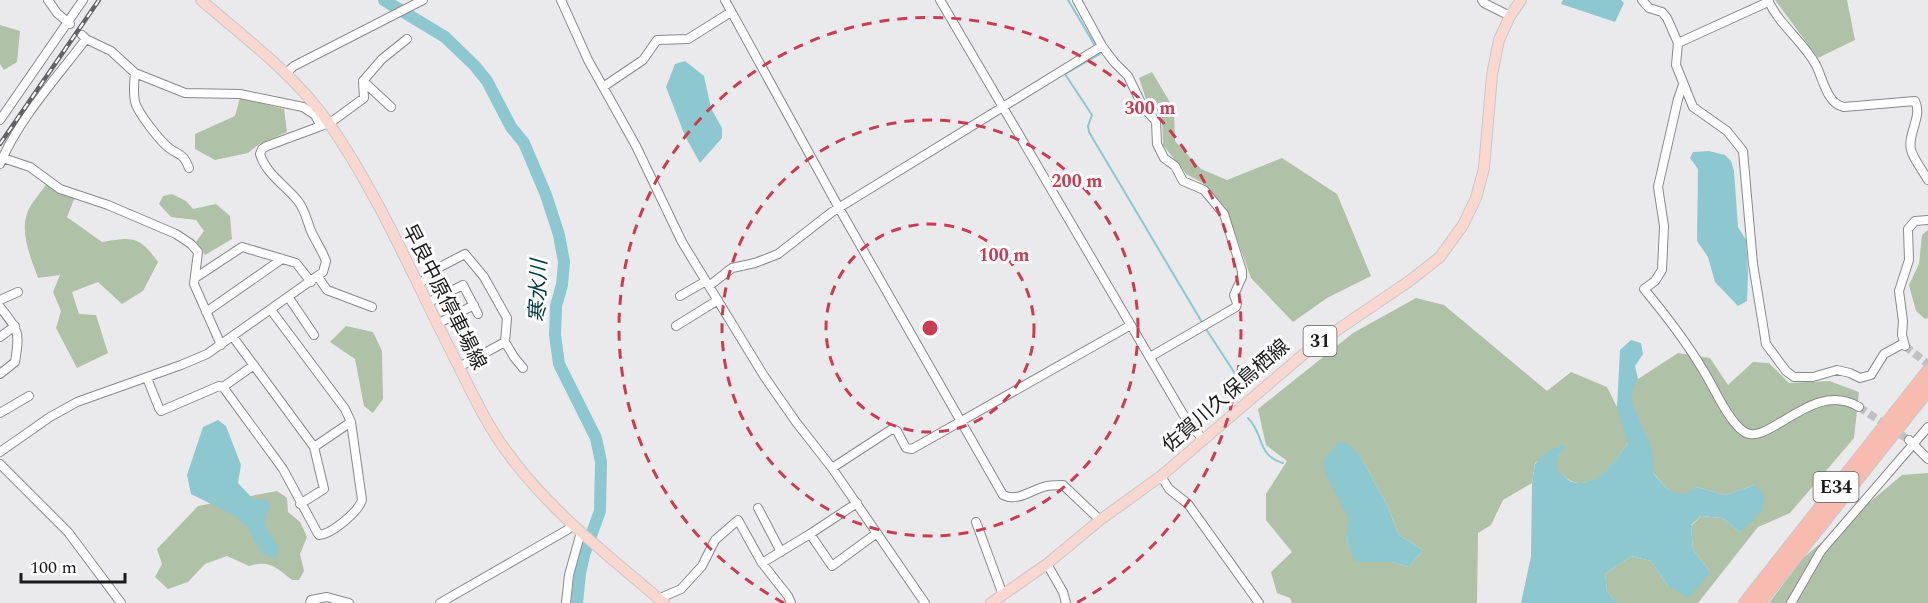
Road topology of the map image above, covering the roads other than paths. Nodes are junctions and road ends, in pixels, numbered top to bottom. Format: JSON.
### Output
{"nodes":[{"id":1,"x":48,"y":0,"type":"edge"},
{"id":2,"x":83,"y":0,"type":"edge"},
{"id":3,"x":201,"y":0,"type":"edge"},
{"id":4,"x":561,"y":0,"type":"edge"},
{"id":5,"x":724,"y":0,"type":"edge"},
{"id":6,"x":940,"y":0,"type":"edge"},
{"id":7,"x":1077,"y":0,"type":"edge"},
{"id":8,"x":1482,"y":0,"type":"edge"},
{"id":9,"x":1521,"y":0,"type":"edge"},
{"id":10,"x":1642,"y":0,"type":"edge"},
{"id":11,"x":421,"y":1,"type":"edge"},
{"id":12,"x":1768,"y":1,"type":"edge"},
{"id":13,"x":731,"y":12,"type":"junction"},
{"id":14,"x":1510,"y":16,"type":"junction"},
{"id":15,"x":69,"y":23,"type":"junction"},
{"id":16,"x":407,"y":39,"type":"dead end"},
{"id":17,"x":1678,"y":43,"type":"junction"},
{"id":18,"x":1102,"y":46,"type":"junction"},
{"id":19,"x":135,"y":72,"type":"junction"},
{"id":20,"x":286,"y":73,"type":"junction"},
{"id":21,"x":363,"y":81,"type":"junction"},
{"id":22,"x":1683,"y":85,"type":"junction"},
{"id":23,"x":603,"y":87,"type":"junction"},
{"id":24,"x":1003,"y":106,"type":"junction"},
{"id":25,"x":391,"y":107,"type":"dead end"},
{"id":26,"x":0,"y":120,"type":"edge"},
{"id":27,"x":324,"y":124,"type":"junction"},
{"id":28,"x":1,"y":161,"type":"edge"},
{"id":29,"x":189,"y":168,"type":"dead end"},
{"id":30,"x":1928,"y":180,"type":"edge"},
{"id":31,"x":839,"y":208,"type":"junction"},
{"id":32,"x":1928,"y":220,"type":"edge"},
{"id":33,"x":282,"y":259,"type":"junction"},
{"id":34,"x":195,"y":278,"type":"junction"},
{"id":35,"x":315,"y":280,"type":"junction"},
{"id":36,"x":708,"y":284,"type":"junction"},
{"id":37,"x":417,"y":285,"type":"junction"},
{"id":38,"x":18,"y":292,"type":"dead end"},
{"id":39,"x":680,"y":296,"type":"dead end"},
{"id":40,"x":289,"y":298,"type":"junction"},
{"id":41,"x":0,"y":300,"type":"edge"},
{"id":42,"x":718,"y":300,"type":"junction"},
{"id":43,"x":427,"y":303,"type":"junction"},
{"id":44,"x":474,"y":305,"type":"junction"},
{"id":45,"x":0,"y":307,"type":"edge"},
{"id":46,"x":372,"y":307,"type":"dead end"},
{"id":47,"x":271,"y":310,"type":"junction"},
{"id":48,"x":206,"y":312,"type":"junction"},
{"id":49,"x":478,"y":314,"type":"dead end"},
{"id":50,"x":438,"y":324,"type":"junction"},
{"id":51,"x":1131,"y":325,"type":"junction"},
{"id":52,"x":15,"y":326,"type":"junction"},
{"id":53,"x":676,"y":326,"type":"dead end"},
{"id":54,"x":314,"y":335,"type":"dead end"},
{"id":55,"x":0,"y":337,"type":"edge"},
{"id":56,"x":233,"y":337,"type":"junction"},
{"id":57,"x":505,"y":342,"type":"junction"},
{"id":58,"x":221,"y":345,"type":"junction"},
{"id":59,"x":1150,"y":357,"type":"junction"},
{"id":60,"x":254,"y":365,"type":"junction"},
{"id":61,"x":459,"y":367,"type":"junction"},
{"id":62,"x":523,"y":368,"type":"dead end"},
{"id":63,"x":1928,"y":371,"type":"edge"},
{"id":64,"x":0,"y":374,"type":"edge"},
{"id":65,"x":147,"y":378,"type":"junction"},
{"id":66,"x":223,"y":387,"type":"junction"},
{"id":67,"x":1928,"y":390,"type":"edge"},
{"id":68,"x":29,"y":396,"type":"dead end"},
{"id":69,"x":1859,"y":407,"type":"tunnel mouth"},
{"id":70,"x":0,"y":413,"type":"edge"},
{"id":71,"x":961,"y":421,"type":"junction"},
{"id":72,"x":351,"y":422,"type":"junction"},
{"id":73,"x":1928,"y":428,"type":"edge"},
{"id":74,"x":1203,"y":440,"type":"junction"},
{"id":75,"x":1911,"y":442,"type":"junction"},
{"id":76,"x":314,"y":447,"type":"junction"},
{"id":77,"x":0,"y":452,"type":"edge"},
{"id":78,"x":1928,"y":459,"type":"edge"},
{"id":79,"x":0,"y":464,"type":"edge"},
{"id":80,"x":832,"y":468,"type":"junction"},
{"id":81,"x":1161,"y":476,"type":"junction"},
{"id":82,"x":857,"y":503,"type":"junction"},
{"id":83,"x":300,"y":504,"type":"junction"},
{"id":84,"x":758,"y":508,"type":"dead end"},
{"id":85,"x":1100,"y":520,"type":"junction"},
{"id":86,"x":976,"y":522,"type":"dead end"},
{"id":87,"x":577,"y":528,"type":"junction"},
{"id":88,"x":877,"y":532,"type":"junction"},
{"id":89,"x":810,"y":534,"type":"junction"},
{"id":90,"x":780,"y":552,"type":"junction"},
{"id":91,"x":762,"y":563,"type":"junction"},
{"id":92,"x":1047,"y":564,"type":"junction"},
{"id":93,"x":1003,"y":595,"type":"junction"},
{"id":94,"x":661,"y":601,"type":"edge"},
{"id":95,"x":118,"y":602,"type":"edge"},
{"id":96,"x":310,"y":603,"type":"edge"},
{"id":97,"x":349,"y":603,"type":"edge"},
{"id":98,"x":440,"y":603,"type":"edge"},
{"id":99,"x":566,"y":603,"type":"edge"},
{"id":100,"x":791,"y":603,"type":"edge"},
{"id":101,"x":925,"y":603,"type":"edge"},
{"id":102,"x":991,"y":603,"type":"edge"},
{"id":103,"x":1065,"y":603,"type":"edge"},
{"id":104,"x":1259,"y":603,"type":"edge"},
{"id":105,"x":1745,"y":603,"type":"edge"},
{"id":106,"x":1759,"y":603,"type":"edge"},
{"id":107,"x":1791,"y":603,"type":"edge"}],
"edges":[{"from":1,"to":15,"type":"street"},
{"from":2,"to":15,"type":"street"},
{"from":3,"to":20,"type":"main road","name":"早良中原停車場線"},
{"from":4,"to":23,"type":"street"},
{"from":5,"to":13,"type":"street"},
{"from":6,"to":24,"type":"street"},
{"from":7,"to":18,"type":"street"},
{"from":8,"to":14,"type":"street"},
{"from":9,"to":14,"type":"main road","name":"佐賀川久保鳥栖線","number":"31"},
{"from":10,"to":17,"type":"street"},
{"from":11,"to":20,"type":"street"},
{"from":12,"to":17,"type":"street"},
{"from":12,"to":30,"type":"street"},
{"from":13,"to":23,"type":"street"},
{"from":13,"to":31,"type":"street"},
{"from":14,"to":74,"type":"main road","name":"佐賀川久保鳥栖線","number":"31"},
{"from":15,"to":26,"type":"street"},
{"from":16,"to":21,"type":"street"},
{"from":17,"to":22,"type":"street"},
{"from":18,"to":24,"type":"street"},
{"from":18,"to":59,"type":"street"},
{"from":19,"to":27,"type":"street"},
{"from":19,"to":28,"type":"street"},
{"from":19,"to":29,"type":"street"},
{"from":20,"to":27,"type":"main road","name":"早良中原停車場線"},
{"from":21,"to":25,"type":"street"},
{"from":21,"to":27,"type":"street"},
{"from":22,"to":32,"type":"street"},
{"from":22,"to":69,"type":"street"},
{"from":23,"to":36,"type":"street"},
{"from":24,"to":31,"type":"street"},
{"from":24,"to":51,"type":"street"},
{"from":27,"to":35,"type":"street"},
{"from":27,"to":37,"type":"main road","name":"早良中原停車場線"},
{"from":28,"to":34,"type":"street"},
{"from":31,"to":36,"type":"street"},
{"from":31,"to":71,"type":"street"},
{"from":33,"to":34,"type":"street"},
{"from":33,"to":35,"type":"street"},
{"from":33,"to":48,"type":"street"},
{"from":34,"to":48,"type":"street"},
{"from":35,"to":40,"type":"street"},
{"from":35,"to":46,"type":"street"},
{"from":36,"to":39,"type":"street"},
{"from":36,"to":42,"type":"street"},
{"from":37,"to":43,"type":"main road","name":"早良中原停車場線"},
{"from":37,"to":57,"type":"street"},
{"from":38,"to":41,"type":"street"},
{"from":40,"to":47,"type":"street"},
{"from":40,"to":54,"type":"street"},
{"from":42,"to":53,"type":"street"},
{"from":42,"to":80,"type":"street"},
{"from":43,"to":44,"type":"street"},
{"from":43,"to":50,"type":"main road","name":"早良中原停車場線"},
{"from":44,"to":49,"type":"street"},
{"from":44,"to":50,"type":"street"},
{"from":45,"to":52,"type":"street"},
{"from":47,"to":56,"type":"street"},
{"from":47,"to":72,"type":"street"},
{"from":48,"to":58,"type":"street"},
{"from":50,"to":61,"type":"main road","name":"早良中原停車場線"},
{"from":51,"to":59,"type":"street"},
{"from":51,"to":71,"type":"street"},
{"from":52,"to":55,"type":"street"},
{"from":52,"to":64,"type":"street"},
{"from":56,"to":58,"type":"street"},
{"from":56,"to":60,"type":"street"},
{"from":57,"to":61,"type":"street"},
{"from":57,"to":62,"type":"street"},
{"from":58,"to":65,"type":"street"},
{"from":59,"to":74,"type":"street"},
{"from":60,"to":66,"type":"street"},
{"from":60,"to":76,"type":"street"},
{"from":61,"to":87,"type":"main road","name":"早良中原停車場線"},
{"from":63,"to":105,"type":"highway","number":"E34"},
{"from":65,"to":66,"type":"street"},
{"from":65,"to":77,"type":"street"},
{"from":66,"to":83,"type":"street"},
{"from":67,"to":106,"type":"highway","number":"E34"},
{"from":68,"to":70,"type":"street"},
{"from":71,"to":80,"type":"street"},
{"from":71,"to":85,"type":"street"},
{"from":72,"to":76,"type":"street"},
{"from":72,"to":83,"type":"street"},
{"from":73,"to":75,"type":"street"},
{"from":74,"to":81,"type":"main road","name":"佐賀川久保鳥栖線","number":"31"},
{"from":75,"to":78,"type":"street"},
{"from":75,"to":107,"type":"street"},
{"from":76,"to":83,"type":"street"},
{"from":79,"to":95,"type":"street"},
{"from":80,"to":82,"type":"street"},
{"from":81,"to":85,"type":"main road","name":"佐賀川久保鳥栖線","number":"31"},
{"from":81,"to":104,"type":"street"},
{"from":82,"to":88,"type":"street"},
{"from":82,"to":89,"type":"street"},
{"from":84,"to":90,"type":"street"},
{"from":85,"to":92,"type":"main road","name":"佐賀川久保鳥栖線","number":"31"},
{"from":86,"to":93,"type":"street"},
{"from":87,"to":94,"type":"main road","name":"早良中原停車場線"},
{"from":87,"to":98,"type":"street"},
{"from":87,"to":99,"type":"street"},
{"from":88,"to":89,"type":"street"},
{"from":88,"to":101,"type":"street"},
{"from":89,"to":90,"type":"street"},
{"from":90,"to":91,"type":"street"},
{"from":91,"to":94,"type":"street"},
{"from":91,"to":100,"type":"street"},
{"from":92,"to":93,"type":"main road","name":"佐賀川久保鳥栖線","number":"31"},
{"from":92,"to":103,"type":"street"},
{"from":93,"to":102,"type":"main road","name":"佐賀川久保鳥栖線","number":"31"},
{"from":96,"to":97,"type":"street"}]}
